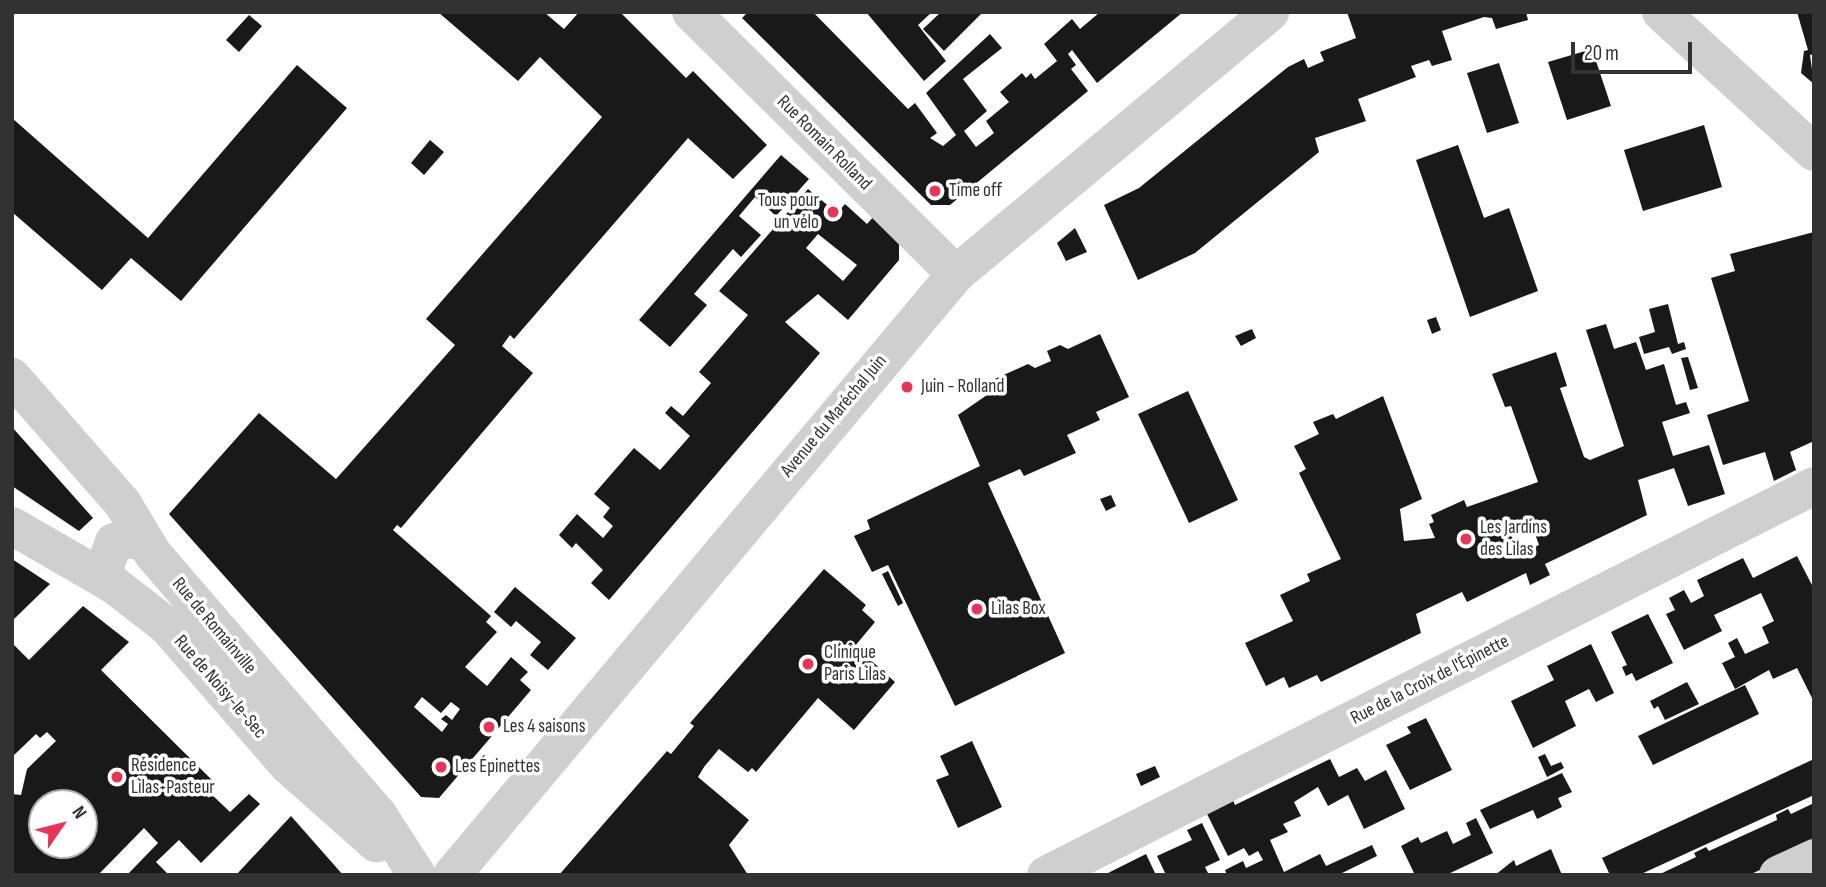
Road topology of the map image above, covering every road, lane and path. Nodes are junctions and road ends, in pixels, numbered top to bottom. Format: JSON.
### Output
{"nodes":[{"id":1,"x":691,"y":12,"type":"edge"},
{"id":2,"x":1270,"y":12,"type":"edge"},
{"id":3,"x":1661,"y":12,"type":"edge"},
{"id":4,"x":1814,"y":152,"type":"edge"},
{"id":5,"x":956,"y":274,"type":"junction"},
{"id":6,"x":12,"y":377,"type":"edge"},
{"id":7,"x":1814,"y":486,"type":"edge"},
{"id":8,"x":12,"y":526,"type":"edge"},
{"id":9,"x":151,"y":550,"type":"junction"},
{"id":10,"x":113,"y":585,"type":"junction"},
{"id":11,"x":1814,"y":858,"type":"edge"},
{"id":12,"x":407,"y":875,"type":"edge"},
{"id":13,"x":417,"y":875,"type":"edge"},
{"id":14,"x":452,"y":875,"type":"edge"},
{"id":15,"x":1046,"y":875,"type":"edge"},
{"id":16,"x":1778,"y":875,"type":"edge"}],
"edges":[{"from":1,"to":5,"type":"street","name":"Rue Romain Rolland"},
{"from":2,"to":5,"type":"street","name":"Avenue du Maréchal Juin"},
{"from":3,"to":4,"type":"street"},
{"from":5,"to":14,"type":"street","name":"Avenue du Maréchal Juin"},
{"from":6,"to":9,"type":"street","name":"Rue de Romainville"},
{"from":7,"to":15,"type":"street","name":"Rue de la Croix de l'Épinette"},
{"from":8,"to":10,"type":"street","name":"Rue de Noisy-le-Sec"},
{"from":9,"to":10,"type":"street"},
{"from":9,"to":13,"type":"street","name":"Rue de Romainville"},
{"from":10,"to":12,"type":"street","name":"Rue de Noisy-le-Sec"},
{"from":11,"to":16,"type":"street"}]}
